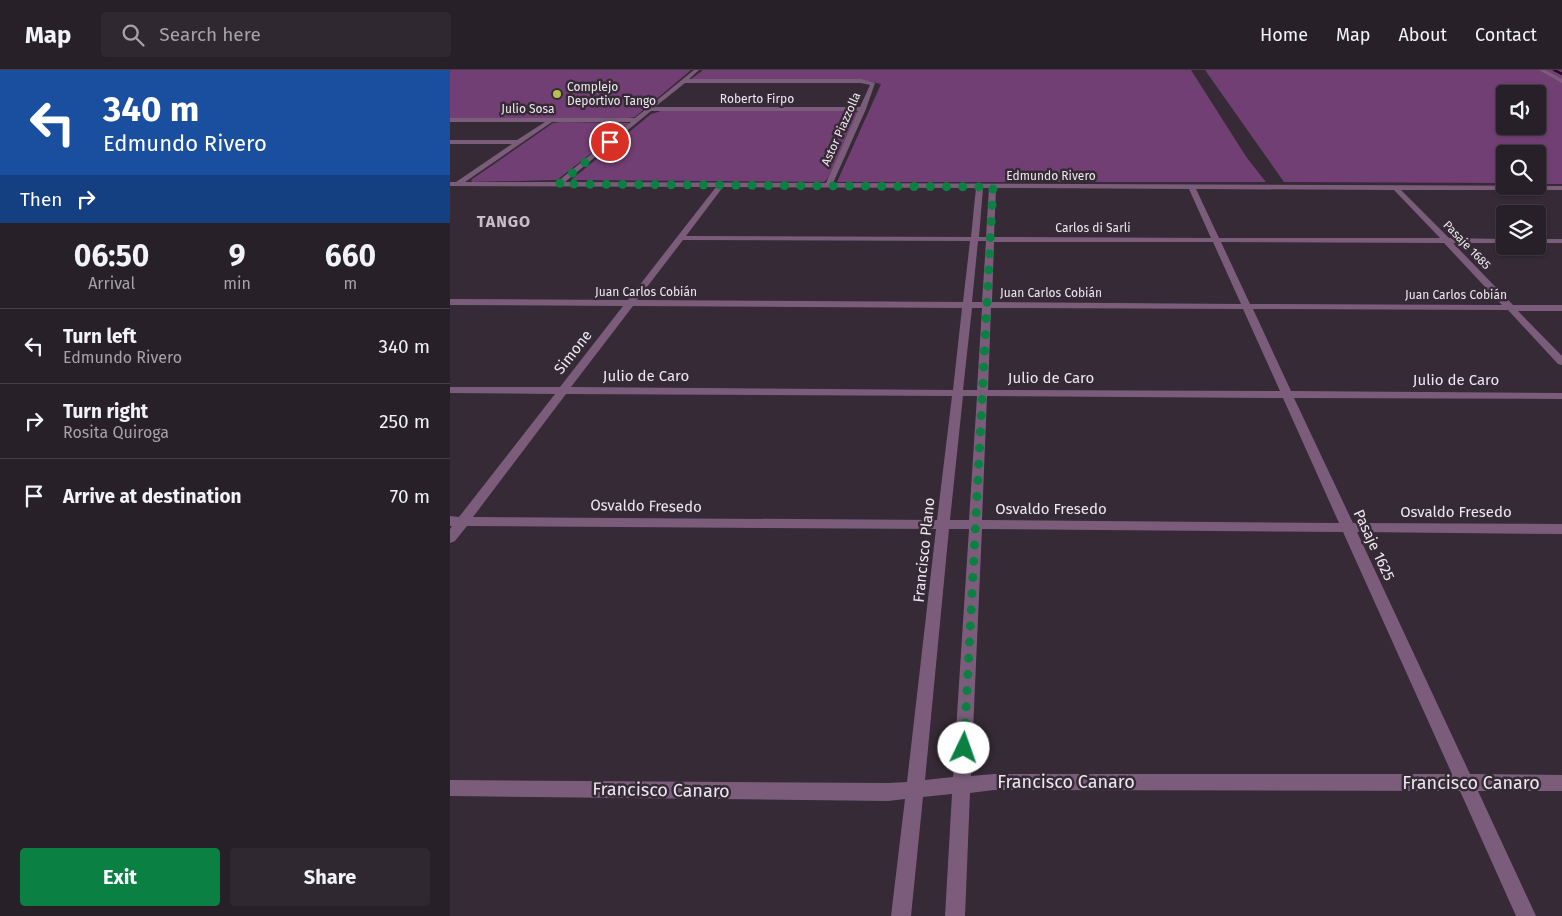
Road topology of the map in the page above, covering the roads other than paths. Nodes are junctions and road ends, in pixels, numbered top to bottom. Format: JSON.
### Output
{"nodes":[{"id":1,"x":697,"y":70,"type":"edge"},
{"id":2,"x":1541,"y":70,"type":"edge"},
{"id":3,"x":683,"y":81,"type":"junction"},
{"id":4,"x":1562,"y":81,"type":"edge"},
{"id":5,"x":650,"y":109,"type":"junction"},
{"id":6,"x":863,"y":109,"type":"junction"},
{"id":7,"x":450,"y":120,"type":"edge"},
{"id":8,"x":551,"y":120,"type":"junction"},
{"id":9,"x":636,"y":120,"type":"junction"},
{"id":10,"x":450,"y":142,"type":"edge"},
{"id":11,"x":519,"y":142,"type":"junction"},
{"id":12,"x":454,"y":184,"type":"edge"},
{"id":13,"x":559,"y":184,"type":"junction"},
{"id":14,"x":721,"y":185,"type":"junction"},
{"id":15,"x":828,"y":186,"type":"junction"},
{"id":16,"x":986,"y":187,"type":"junction"},
{"id":17,"x":1192,"y":188,"type":"junction"},
{"id":18,"x":1396,"y":188,"type":"junction"},
{"id":19,"x":1562,"y":188,"type":"edge"},
{"id":20,"x":450,"y":190,"type":"edge"},
{"id":21,"x":680,"y":238,"type":"junction"},
{"id":22,"x":974,"y":239,"type":"junction"},
{"id":23,"x":990,"y":239,"type":"junction"},
{"id":24,"x":1216,"y":240,"type":"junction"},
{"id":25,"x":1446,"y":241,"type":"junction"},
{"id":26,"x":1496,"y":241,"type":"edge"},
{"id":27,"x":1546,"y":241,"type":"edge"},
{"id":28,"x":1562,"y":241,"type":"edge"},
{"id":29,"x":450,"y":302,"type":"edge"},
{"id":30,"x":629,"y":304,"type":"junction"},
{"id":31,"x":967,"y":306,"type":"junction"},
{"id":32,"x":987,"y":306,"type":"junction"},
{"id":33,"x":1247,"y":306,"type":"junction"},
{"id":34,"x":1510,"y":307,"type":"junction"},
{"id":35,"x":1562,"y":308,"type":"edge"},
{"id":36,"x":1562,"y":362,"type":"edge"},
{"id":37,"x":450,"y":390,"type":"edge"},
{"id":38,"x":563,"y":390,"type":"junction"},
{"id":39,"x":958,"y":392,"type":"junction"},
{"id":40,"x":982,"y":392,"type":"junction"},
{"id":41,"x":1287,"y":394,"type":"junction"},
{"id":42,"x":1562,"y":396,"type":"edge"},
{"id":43,"x":457,"y":521,"type":"edge"},
{"id":44,"x":943,"y":525,"type":"junction"},
{"id":45,"x":975,"y":525,"type":"junction"},
{"id":46,"x":1348,"y":528,"type":"junction"},
{"id":47,"x":1562,"y":529,"type":"edge"},
{"id":48,"x":450,"y":538,"type":"edge"},
{"id":49,"x":1465,"y":783,"type":"junction"},
{"id":50,"x":1562,"y":783,"type":"edge"},
{"id":51,"x":962,"y":785,"type":"junction"},
{"id":52,"x":450,"y":788,"type":"edge"},
{"id":53,"x":915,"y":790,"type":"junction"},
{"id":54,"x":901,"y":916,"type":"edge"},
{"id":55,"x":955,"y":916,"type":"edge"},
{"id":56,"x":1526,"y":916,"type":"edge"}],
"edges":[{"from":1,"to":3,"type":"street"},
{"from":2,"to":4,"type":"street"},
{"from":3,"to":5,"type":"street"},
{"from":3,"to":6,"type":"street","name":"Astor Piazzolla"},
{"from":5,"to":6,"type":"street","name":"Roberto Firpo"},
{"from":5,"to":9,"type":"street"},
{"from":6,"to":15,"type":"street","name":"Astor Piazzolla"},
{"from":7,"to":8,"type":"street","name":"Julio Sosa"},
{"from":8,"to":9,"type":"street","name":"Julio Sosa"},
{"from":8,"to":11,"type":"street"},
{"from":9,"to":13,"type":"street"},
{"from":10,"to":11,"type":"street"},
{"from":11,"to":12,"type":"street"},
{"from":12,"to":13,"type":"street","name":"Edmundo Rivero"},
{"from":12,"to":20,"type":"street"},
{"from":13,"to":14,"type":"street","name":"Edmundo Rivero"},
{"from":14,"to":15,"type":"street","name":"Edmundo Rivero"},
{"from":14,"to":21,"type":"street","name":"Simone"},
{"from":15,"to":16,"type":"street","name":"Edmundo Rivero"},
{"from":16,"to":17,"type":"street","name":"Edmundo Rivero"},
{"from":16,"to":22,"type":"street","name":"Francisco Plano"},
{"from":16,"to":23,"type":"street"},
{"from":17,"to":18,"type":"street","name":"Edmundo Rivero"},
{"from":17,"to":24,"type":"street","name":"Pasaje 1625"},
{"from":18,"to":19,"type":"street","name":"Edmundo Rivero"},
{"from":18,"to":25,"type":"street","name":"Pasaje 1685"},
{"from":21,"to":22,"type":"street","name":"Carlos di Sarli"},
{"from":21,"to":30,"type":"street","name":"Simone"},
{"from":22,"to":23,"type":"street","name":"Carlos di Sarli"},
{"from":22,"to":31,"type":"street","name":"Francisco Plano"},
{"from":23,"to":24,"type":"street","name":"Carlos di Sarli"},
{"from":23,"to":32,"type":"street"},
{"from":24,"to":25,"type":"street","name":"Carlos di Sarli"},
{"from":24,"to":33,"type":"street","name":"Pasaje 1625"},
{"from":25,"to":26,"type":"street","name":"Carlos di Sarli"},
{"from":25,"to":34,"type":"street","name":"Pasaje 1685"},
{"from":27,"to":28,"type":"street"},
{"from":29,"to":30,"type":"street","name":"Juan Carlos Cobián"},
{"from":30,"to":31,"type":"street","name":"Juan Carlos Cobián"},
{"from":30,"to":38,"type":"street","name":"Simone"},
{"from":31,"to":32,"type":"street","name":"Juan Carlos Cobián"},
{"from":31,"to":39,"type":"street","name":"Francisco Plano"},
{"from":32,"to":33,"type":"street","name":"Juan Carlos Cobián"},
{"from":32,"to":40,"type":"street"},
{"from":33,"to":34,"type":"street","name":"Juan Carlos Cobián"},
{"from":33,"to":41,"type":"street","name":"Pasaje 1625"},
{"from":34,"to":35,"type":"street","name":"Juan Carlos Cobián"},
{"from":34,"to":36,"type":"street","name":"Pasaje 1685"},
{"from":37,"to":38,"type":"street","name":"Julio de Caro"},
{"from":38,"to":39,"type":"street","name":"Julio de Caro"},
{"from":38,"to":43,"type":"street","name":"Simone"},
{"from":39,"to":40,"type":"street","name":"Julio de Caro"},
{"from":39,"to":44,"type":"street","name":"Francisco Plano"},
{"from":40,"to":41,"type":"street","name":"Julio de Caro"},
{"from":40,"to":45,"type":"street"},
{"from":41,"to":42,"type":"street","name":"Julio de Caro"},
{"from":41,"to":46,"type":"street","name":"Pasaje 1625"},
{"from":43,"to":44,"type":"street","name":"Osvaldo Fresedo"},
{"from":43,"to":48,"type":"street","name":"Simone"},
{"from":44,"to":45,"type":"street","name":"Osvaldo Fresedo"},
{"from":44,"to":53,"type":"street","name":"Francisco Plano"},
{"from":45,"to":46,"type":"street","name":"Osvaldo Fresedo"},
{"from":45,"to":51,"type":"street"},
{"from":46,"to":47,"type":"street","name":"Osvaldo Fresedo"},
{"from":46,"to":49,"type":"street","name":"Pasaje 1625"},
{"from":49,"to":50,"type":"street","name":"Francisco Canaro"},
{"from":49,"to":51,"type":"street","name":"Francisco Canaro"},
{"from":49,"to":56,"type":"street","name":"Pasaje 1625"},
{"from":51,"to":53,"type":"street","name":"Francisco Canaro"},
{"from":51,"to":55,"type":"street"},
{"from":52,"to":53,"type":"street","name":"Francisco Canaro"},
{"from":53,"to":54,"type":"street","name":"Francisco Plano"}]}
